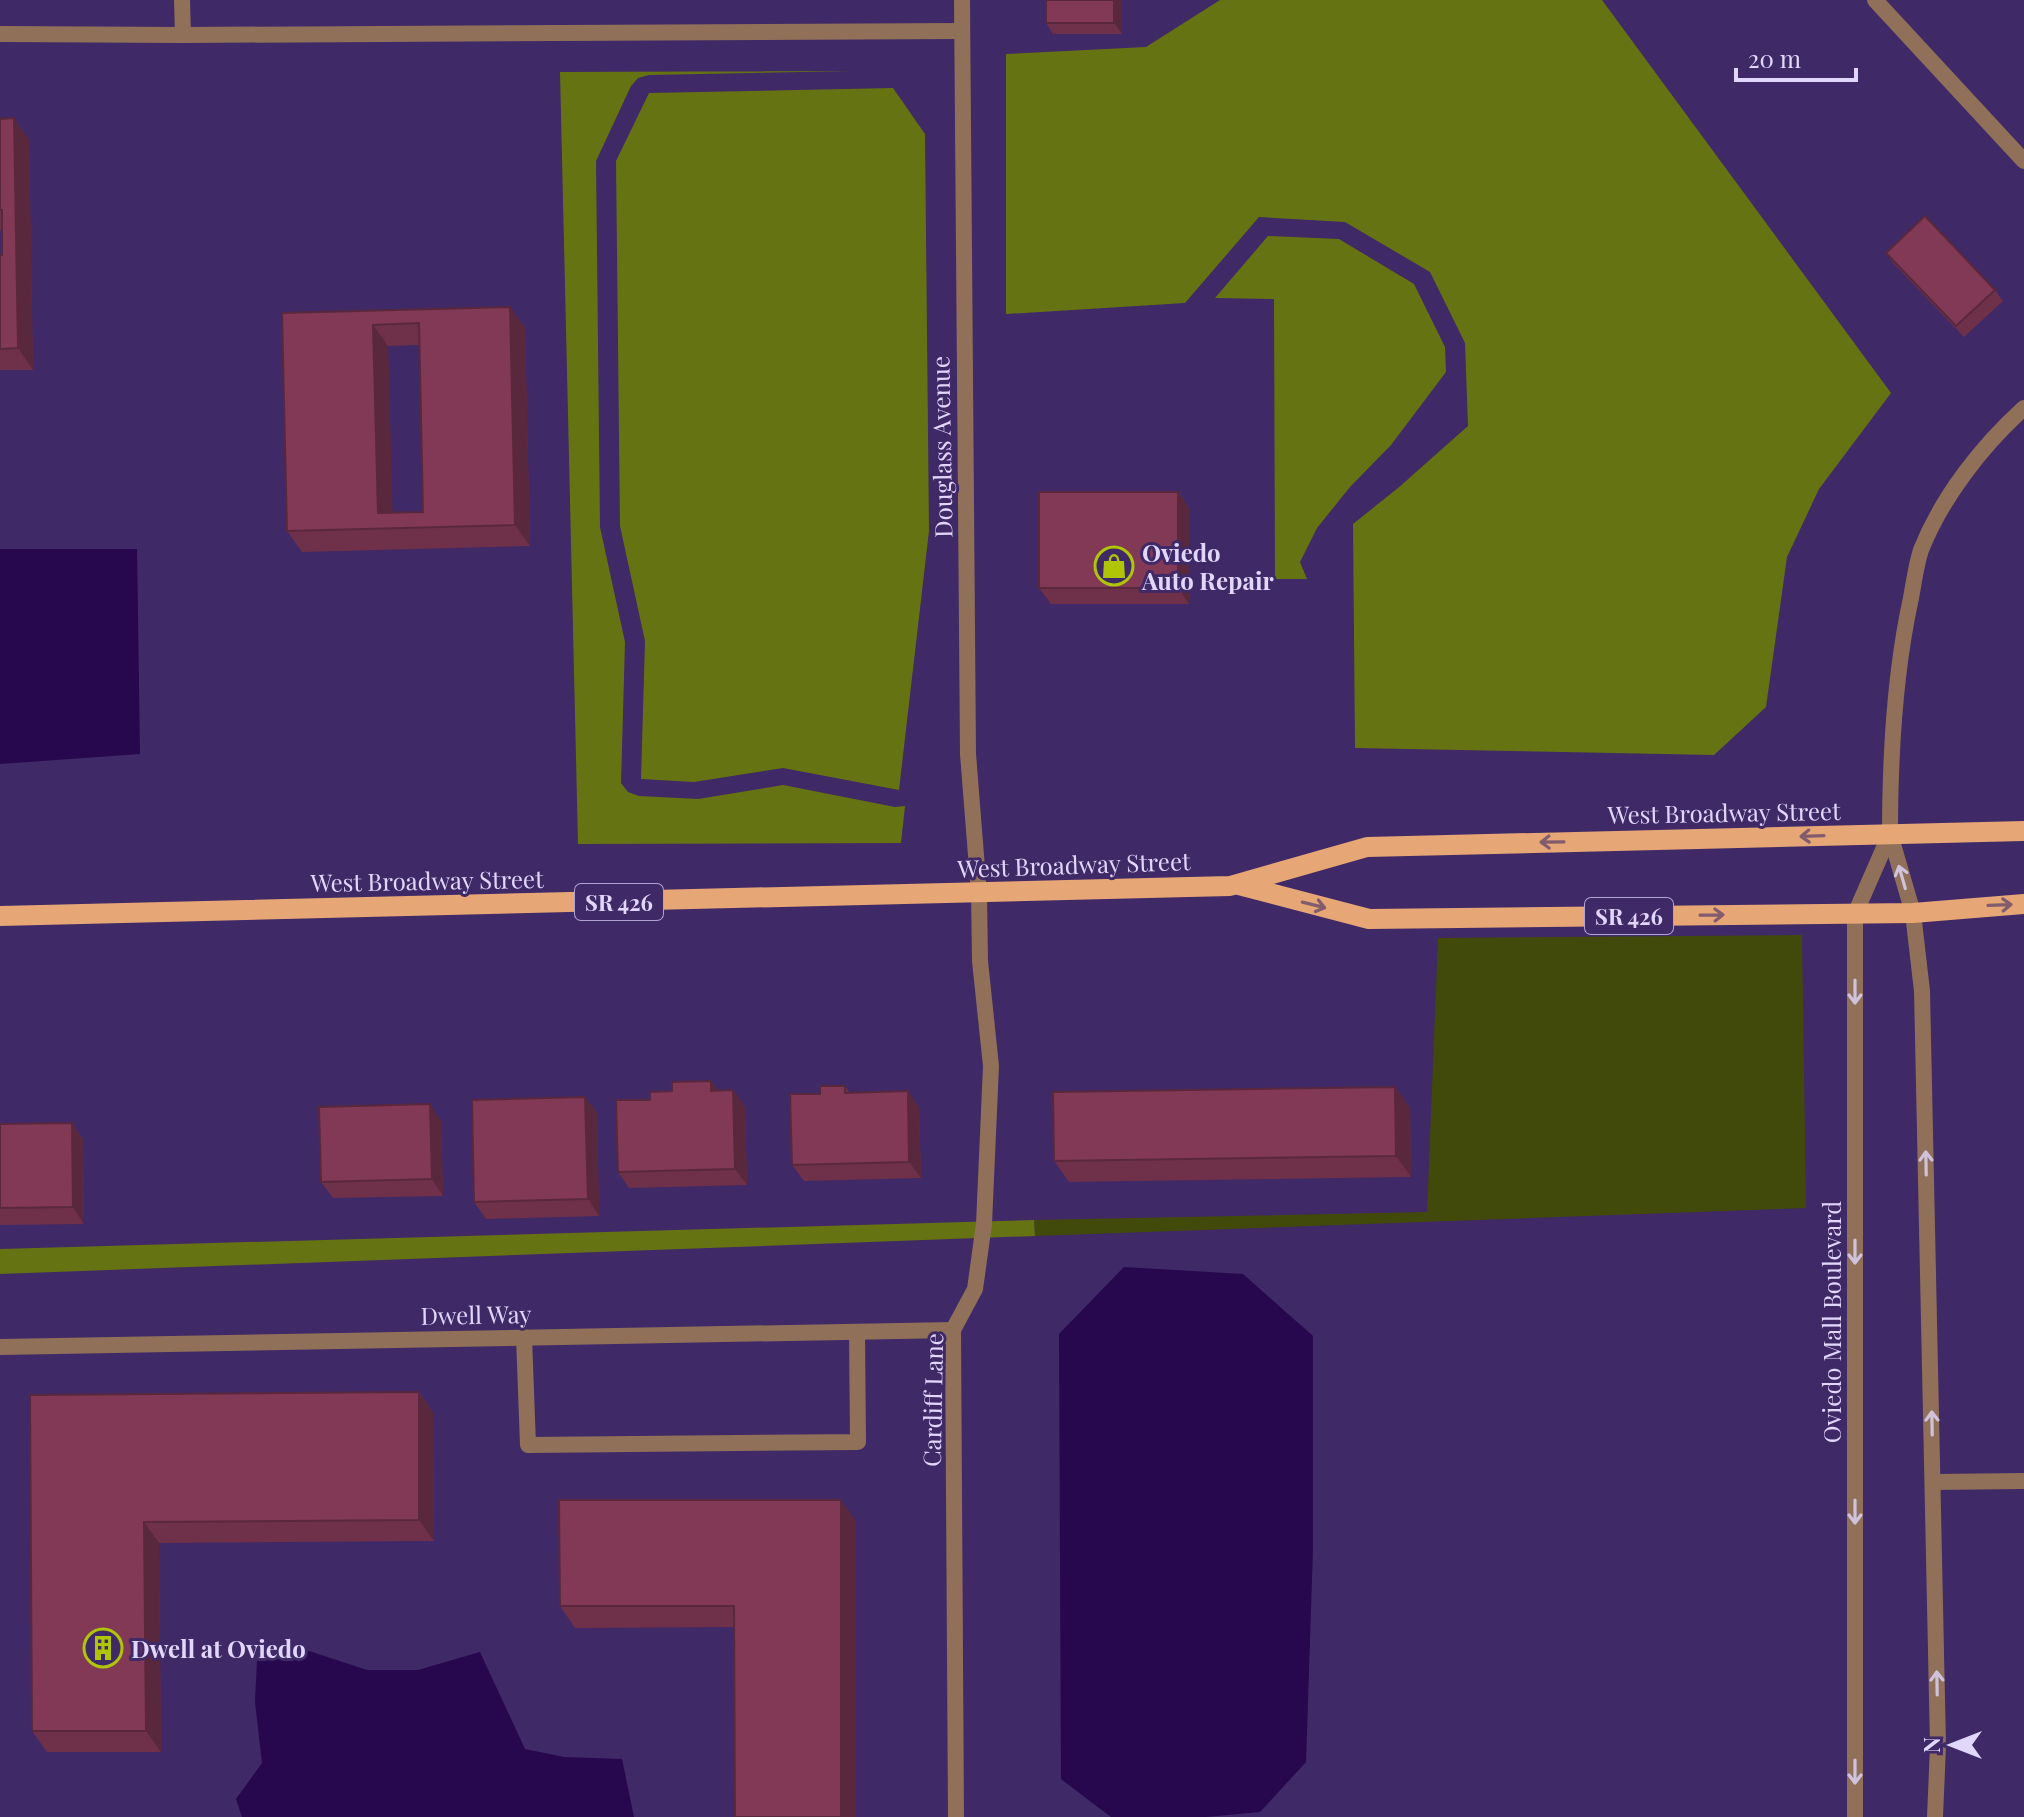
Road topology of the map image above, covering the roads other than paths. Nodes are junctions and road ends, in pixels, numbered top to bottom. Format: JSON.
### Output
{"nodes":[{"id":1,"x":182,"y":0,"type":"edge"},
{"id":2,"x":962,"y":0,"type":"edge"},
{"id":3,"x":1875,"y":0,"type":"edge"},
{"id":4,"x":961,"y":31,"type":"junction"},
{"id":5,"x":0,"y":34,"type":"edge"},
{"id":6,"x":183,"y":35,"type":"junction"},
{"id":7,"x":2024,"y":161,"type":"edge"},
{"id":8,"x":2024,"y":408,"type":"edge"},
{"id":9,"x":2024,"y":831,"type":"edge"},
{"id":10,"x":1890,"y":834,"type":"junction"},
{"id":11,"x":1239,"y":885,"type":"junction"},
{"id":12,"x":979,"y":893,"type":"junction"},
{"id":13,"x":2024,"y":904,"type":"edge"},
{"id":14,"x":1913,"y":913,"type":"junction"},
{"id":15,"x":1855,"y":914,"type":"junction"},
{"id":16,"x":0,"y":916,"type":"edge"},
{"id":17,"x":953,"y":1330,"type":"junction"},
{"id":18,"x":857,"y":1332,"type":"junction"},
{"id":19,"x":524,"y":1337,"type":"junction"},
{"id":20,"x":0,"y":1347,"type":"edge"},
{"id":21,"x":2024,"y":1481,"type":"edge"},
{"id":22,"x":1933,"y":1482,"type":"junction"},
{"id":23,"x":956,"y":1817,"type":"edge"},
{"id":24,"x":1855,"y":1817,"type":"edge"},
{"id":25,"x":1935,"y":1817,"type":"edge"}],
"edges":[{"from":1,"to":6,"type":"street"},
{"from":2,"to":4,"type":"street","name":"Douglass Avenue"},
{"from":3,"to":7,"type":"street"},
{"from":4,"to":6,"type":"street"},
{"from":4,"to":12,"type":"street","name":"Douglass Avenue"},
{"from":5,"to":6,"type":"street"},
{"from":8,"to":10,"type":"street","name":"Oviedo Mall Boulevard"},
{"from":9,"to":10,"type":"main road","name":"West Broadway Street","number":"SR 426"},
{"from":10,"to":11,"type":"main road","name":"West Broadway Street","number":"SR 426","one_way":true},
{"from":14,"to":10,"type":"street","name":"Oviedo Mall Boulevard","one_way":true},
{"from":10,"to":15,"type":"street","name":"Oviedo Mall Boulevard"},
{"from":11,"to":12,"type":"main road","name":"West Broadway Street","number":"SR 426"},
{"from":11,"to":15,"type":"main road","name":"West Broadway Street","number":"SR 426","one_way":true},
{"from":12,"to":16,"type":"main road","name":"West Broadway Street","number":"SR 426"},
{"from":12,"to":17,"type":"street","name":"Cardiff Lane"},
{"from":14,"to":13,"type":"main road","name":"West Broadway Street","number":"SR 426","one_way":true},
{"from":14,"to":15,"type":"main road","name":"West Broadway Street","number":"SR 426"},
{"from":22,"to":14,"type":"street","name":"Oviedo Mall Boulevard","one_way":true},
{"from":15,"to":24,"type":"street","name":"Oviedo Mall Boulevard","one_way":true},
{"from":17,"to":18,"type":"street","name":"Dwell Way"},
{"from":17,"to":23,"type":"street","name":"Cardiff Lane"},
{"from":18,"to":19,"type":"street","name":"Dwell Way"},
{"from":18,"to":19,"type":"street"},
{"from":19,"to":20,"type":"street","name":"Dwell Way"},
{"from":21,"to":22,"type":"street"},
{"from":25,"to":22,"type":"street","name":"Oviedo Mall Boulevard","one_way":true}]}
